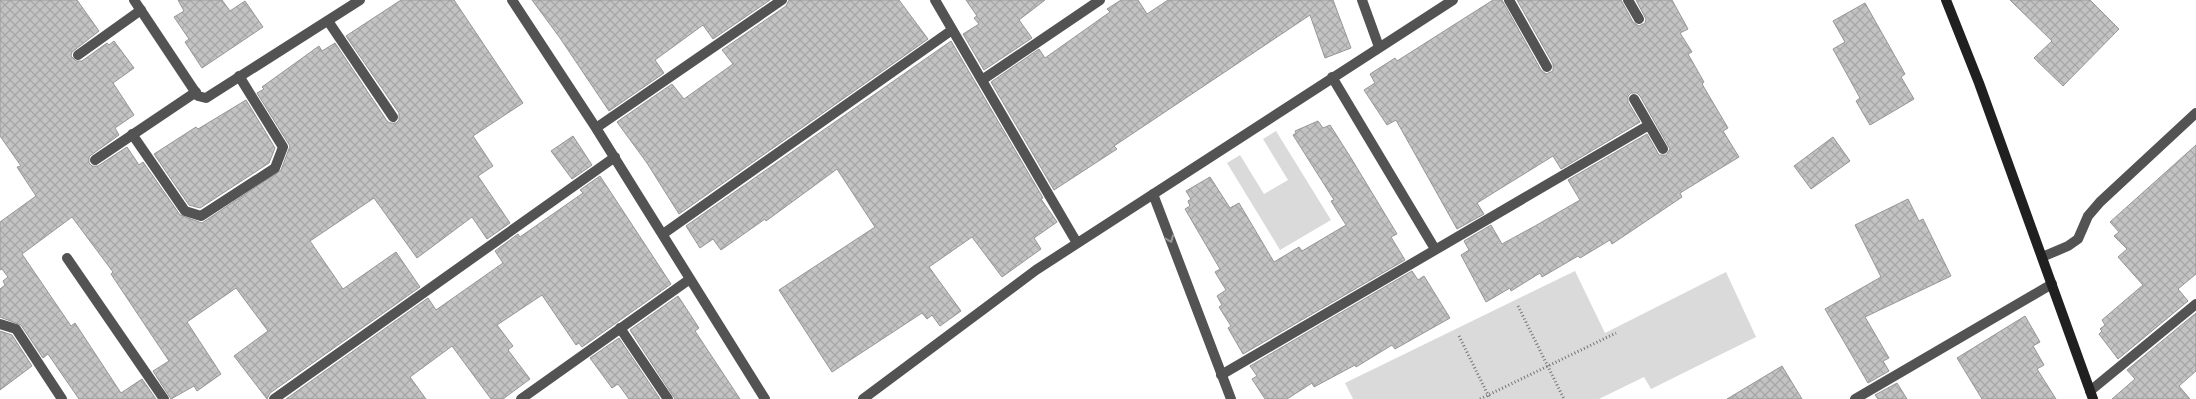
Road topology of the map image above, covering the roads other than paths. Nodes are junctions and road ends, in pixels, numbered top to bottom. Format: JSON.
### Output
{"nodes":[{"id":1,"x":134,"y":0,"type":"edge"},
{"id":2,"x":358,"y":0,"type":"edge"},
{"id":3,"x":782,"y":0,"type":"edge"},
{"id":4,"x":935,"y":0,"type":"edge"},
{"id":5,"x":1100,"y":0,"type":"edge"},
{"id":6,"x":1362,"y":0,"type":"edge"},
{"id":7,"x":1454,"y":0,"type":"edge"},
{"id":8,"x":1509,"y":0,"type":"edge"},
{"id":9,"x":1628,"y":0,"type":"edge"},
{"id":10,"x":1946,"y":0,"type":"edge"},
{"id":11,"x":517,"y":2,"type":"edge"},
{"id":12,"x":141,"y":10,"type":"junction"},
{"id":13,"x":1640,"y":19,"type":"dead end"},
{"id":14,"x":328,"y":20,"type":"junction"},
{"id":15,"x":952,"y":30,"type":"junction"},
{"id":16,"x":1379,"y":47,"type":"junction"},
{"id":17,"x":78,"y":54,"type":"dead end"},
{"id":18,"x":1547,"y":67,"type":"dead end"},
{"id":19,"x":239,"y":76,"type":"junction"},
{"id":20,"x":1332,"y":77,"type":"junction"},
{"id":21,"x":982,"y":80,"type":"junction"},
{"id":22,"x":196,"y":92,"type":"junction"},
{"id":23,"x":1634,"y":99,"type":"dead end"},
{"id":24,"x":2196,"y":113,"type":"edge"},
{"id":25,"x":393,"y":117,"type":"dead end"},
{"id":26,"x":1649,"y":124,"type":"junction"},
{"id":27,"x":596,"y":128,"type":"junction"},
{"id":28,"x":132,"y":134,"type":"junction"},
{"id":29,"x":1663,"y":149,"type":"dead end"},
{"id":30,"x":615,"y":157,"type":"junction"},
{"id":31,"x":95,"y":160,"type":"dead end"},
{"id":32,"x":1152,"y":194,"type":"junction"},
{"id":33,"x":663,"y":234,"type":"junction"},
{"id":34,"x":1077,"y":243,"type":"junction"},
{"id":35,"x":1435,"y":249,"type":"junction"},
{"id":36,"x":2042,"y":257,"type":"junction"},
{"id":37,"x":67,"y":258,"type":"dead end"},
{"id":38,"x":690,"y":279,"type":"junction"},
{"id":39,"x":2052,"y":284,"type":"junction"},
{"id":40,"x":2196,"y":304,"type":"edge"},
{"id":41,"x":0,"y":324,"type":"edge"},
{"id":42,"x":620,"y":328,"type":"junction"},
{"id":43,"x":1221,"y":375,"type":"junction"},
{"id":44,"x":2092,"y":395,"type":"edge"},
{"id":45,"x":62,"y":399,"type":"edge"},
{"id":46,"x":164,"y":399,"type":"edge"},
{"id":47,"x":274,"y":399,"type":"edge"},
{"id":48,"x":521,"y":399,"type":"edge"},
{"id":49,"x":668,"y":399,"type":"edge"},
{"id":50,"x":765,"y":399,"type":"edge"},
{"id":51,"x":862,"y":399,"type":"edge"},
{"id":52,"x":1231,"y":399,"type":"edge"},
{"id":53,"x":1855,"y":399,"type":"edge"}],
"edges":[{"from":1,"to":12,"type":"street"},
{"from":2,"to":14,"type":"street"},
{"from":3,"to":27,"type":"street"},
{"from":4,"to":15,"type":"street"},
{"from":5,"to":21,"type":"street"},
{"from":6,"to":16,"type":"street"},
{"from":7,"to":16,"type":"street"},
{"from":8,"to":18,"type":"street"},
{"from":9,"to":13,"type":"street"},
{"from":10,"to":36,"type":"street"},
{"from":11,"to":27,"type":"street"},
{"from":12,"to":17,"type":"street"},
{"from":12,"to":22,"type":"street"},
{"from":14,"to":19,"type":"street"},
{"from":14,"to":25,"type":"street"},
{"from":15,"to":21,"type":"street"},
{"from":15,"to":33,"type":"street"},
{"from":16,"to":20,"type":"street"},
{"from":19,"to":22,"type":"street"},
{"from":19,"to":28,"type":"street"},
{"from":20,"to":32,"type":"street"},
{"from":20,"to":35,"type":"street"},
{"from":21,"to":34,"type":"street"},
{"from":22,"to":28,"type":"street"},
{"from":23,"to":26,"type":"street"},
{"from":24,"to":36,"type":"street"},
{"from":26,"to":29,"type":"street"},
{"from":26,"to":35,"type":"street"},
{"from":27,"to":30,"type":"street"},
{"from":28,"to":31,"type":"street"},
{"from":30,"to":33,"type":"street"},
{"from":30,"to":47,"type":"street"},
{"from":32,"to":34,"type":"street"},
{"from":32,"to":43,"type":"street","one_way":true},
{"from":33,"to":38,"type":"street"},
{"from":34,"to":51,"type":"street"},
{"from":35,"to":43,"type":"street"},
{"from":36,"to":39,"type":"street"},
{"from":37,"to":46,"type":"street"},
{"from":38,"to":42,"type":"street"},
{"from":38,"to":50,"type":"street"},
{"from":39,"to":44,"type":"street"},
{"from":39,"to":53,"type":"street"},
{"from":40,"to":44,"type":"street"},
{"from":41,"to":45,"type":"street"},
{"from":42,"to":48,"type":"street"},
{"from":42,"to":49,"type":"street"},
{"from":43,"to":52,"type":"street"}]}
